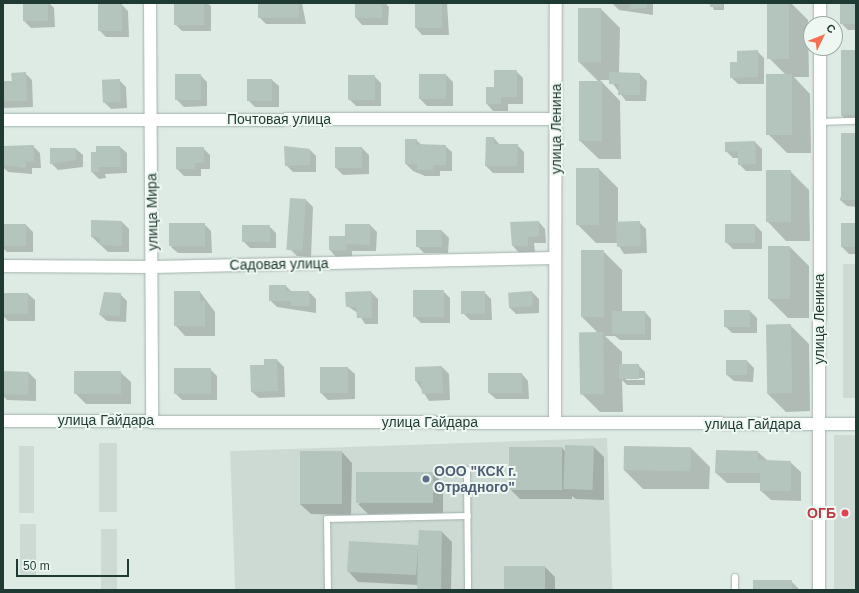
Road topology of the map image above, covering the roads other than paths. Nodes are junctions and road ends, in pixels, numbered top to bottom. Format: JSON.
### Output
{"nodes":[{"id":1,"x":150,"y":3,"type":"edge"},
{"id":2,"x":556,"y":3,"type":"edge"},
{"id":3,"x":820,"y":3,"type":"edge"},
{"id":4,"x":820,"y":16,"type":"edge"},
{"id":5,"x":820,"y":56,"type":"edge"},
{"id":6,"x":151,"y":119,"type":"junction"},
{"id":7,"x":556,"y":119,"type":"junction"},
{"id":8,"x":3,"y":120,"type":"edge"},
{"id":9,"x":856,"y":121,"type":"edge"},
{"id":10,"x":820,"y":122,"type":"junction"},
{"id":11,"x":555,"y":258,"type":"junction"},
{"id":12,"x":3,"y":266,"type":"edge"},
{"id":13,"x":152,"y":268,"type":"junction"},
{"id":14,"x":152,"y":420,"type":"junction"},
{"id":15,"x":3,"y":421,"type":"edge"},
{"id":16,"x":555,"y":423,"type":"junction"},
{"id":17,"x":818,"y":424,"type":"junction"},
{"id":18,"x":856,"y":424,"type":"edge"},
{"id":19,"x":467,"y":470,"type":"dead end"},
{"id":20,"x":468,"y":516,"type":"junction"},
{"id":21,"x":735,"y":578,"type":"dead end"},
{"id":22,"x":328,"y":590,"type":"edge"},
{"id":23,"x":468,"y":590,"type":"edge"},
{"id":24,"x":735,"y":590,"type":"edge"},
{"id":25,"x":819,"y":590,"type":"edge"}],
"edges":[{"from":1,"to":6,"type":"street","name":"улица Мира"},
{"from":2,"to":7,"type":"street","name":"улица Ленина"},
{"from":3,"to":4,"type":"street"},
{"from":5,"to":10,"type":"street","name":"улица Ленина"},
{"from":6,"to":7,"type":"street","name":"Почтовая улица"},
{"from":6,"to":8,"type":"street","name":"Почтовая улица"},
{"from":6,"to":13,"type":"street","name":"улица Мира"},
{"from":7,"to":11,"type":"street","name":"улица Ленина"},
{"from":9,"to":10,"type":"lane"},
{"from":10,"to":17,"type":"street","name":"улица Ленина"},
{"from":11,"to":13,"type":"street","name":"Садовая улица"},
{"from":11,"to":16,"type":"street","name":"улица Ленина"},
{"from":12,"to":13,"type":"street","name":"Садовая улица"},
{"from":13,"to":14,"type":"street","name":"улица Мира"},
{"from":14,"to":15,"type":"street","name":"улица Гайдара"},
{"from":14,"to":16,"type":"street","name":"улица Гайдара"},
{"from":16,"to":17,"type":"street","name":"улица Гайдара"},
{"from":17,"to":18,"type":"street","name":"улица Гайдара"},
{"from":17,"to":25,"type":"street","name":"улица Ленина"},
{"from":19,"to":20,"type":"lane"},
{"from":20,"to":22,"type":"lane"},
{"from":20,"to":23,"type":"lane"},
{"from":21,"to":24,"type":"lane"}]}
